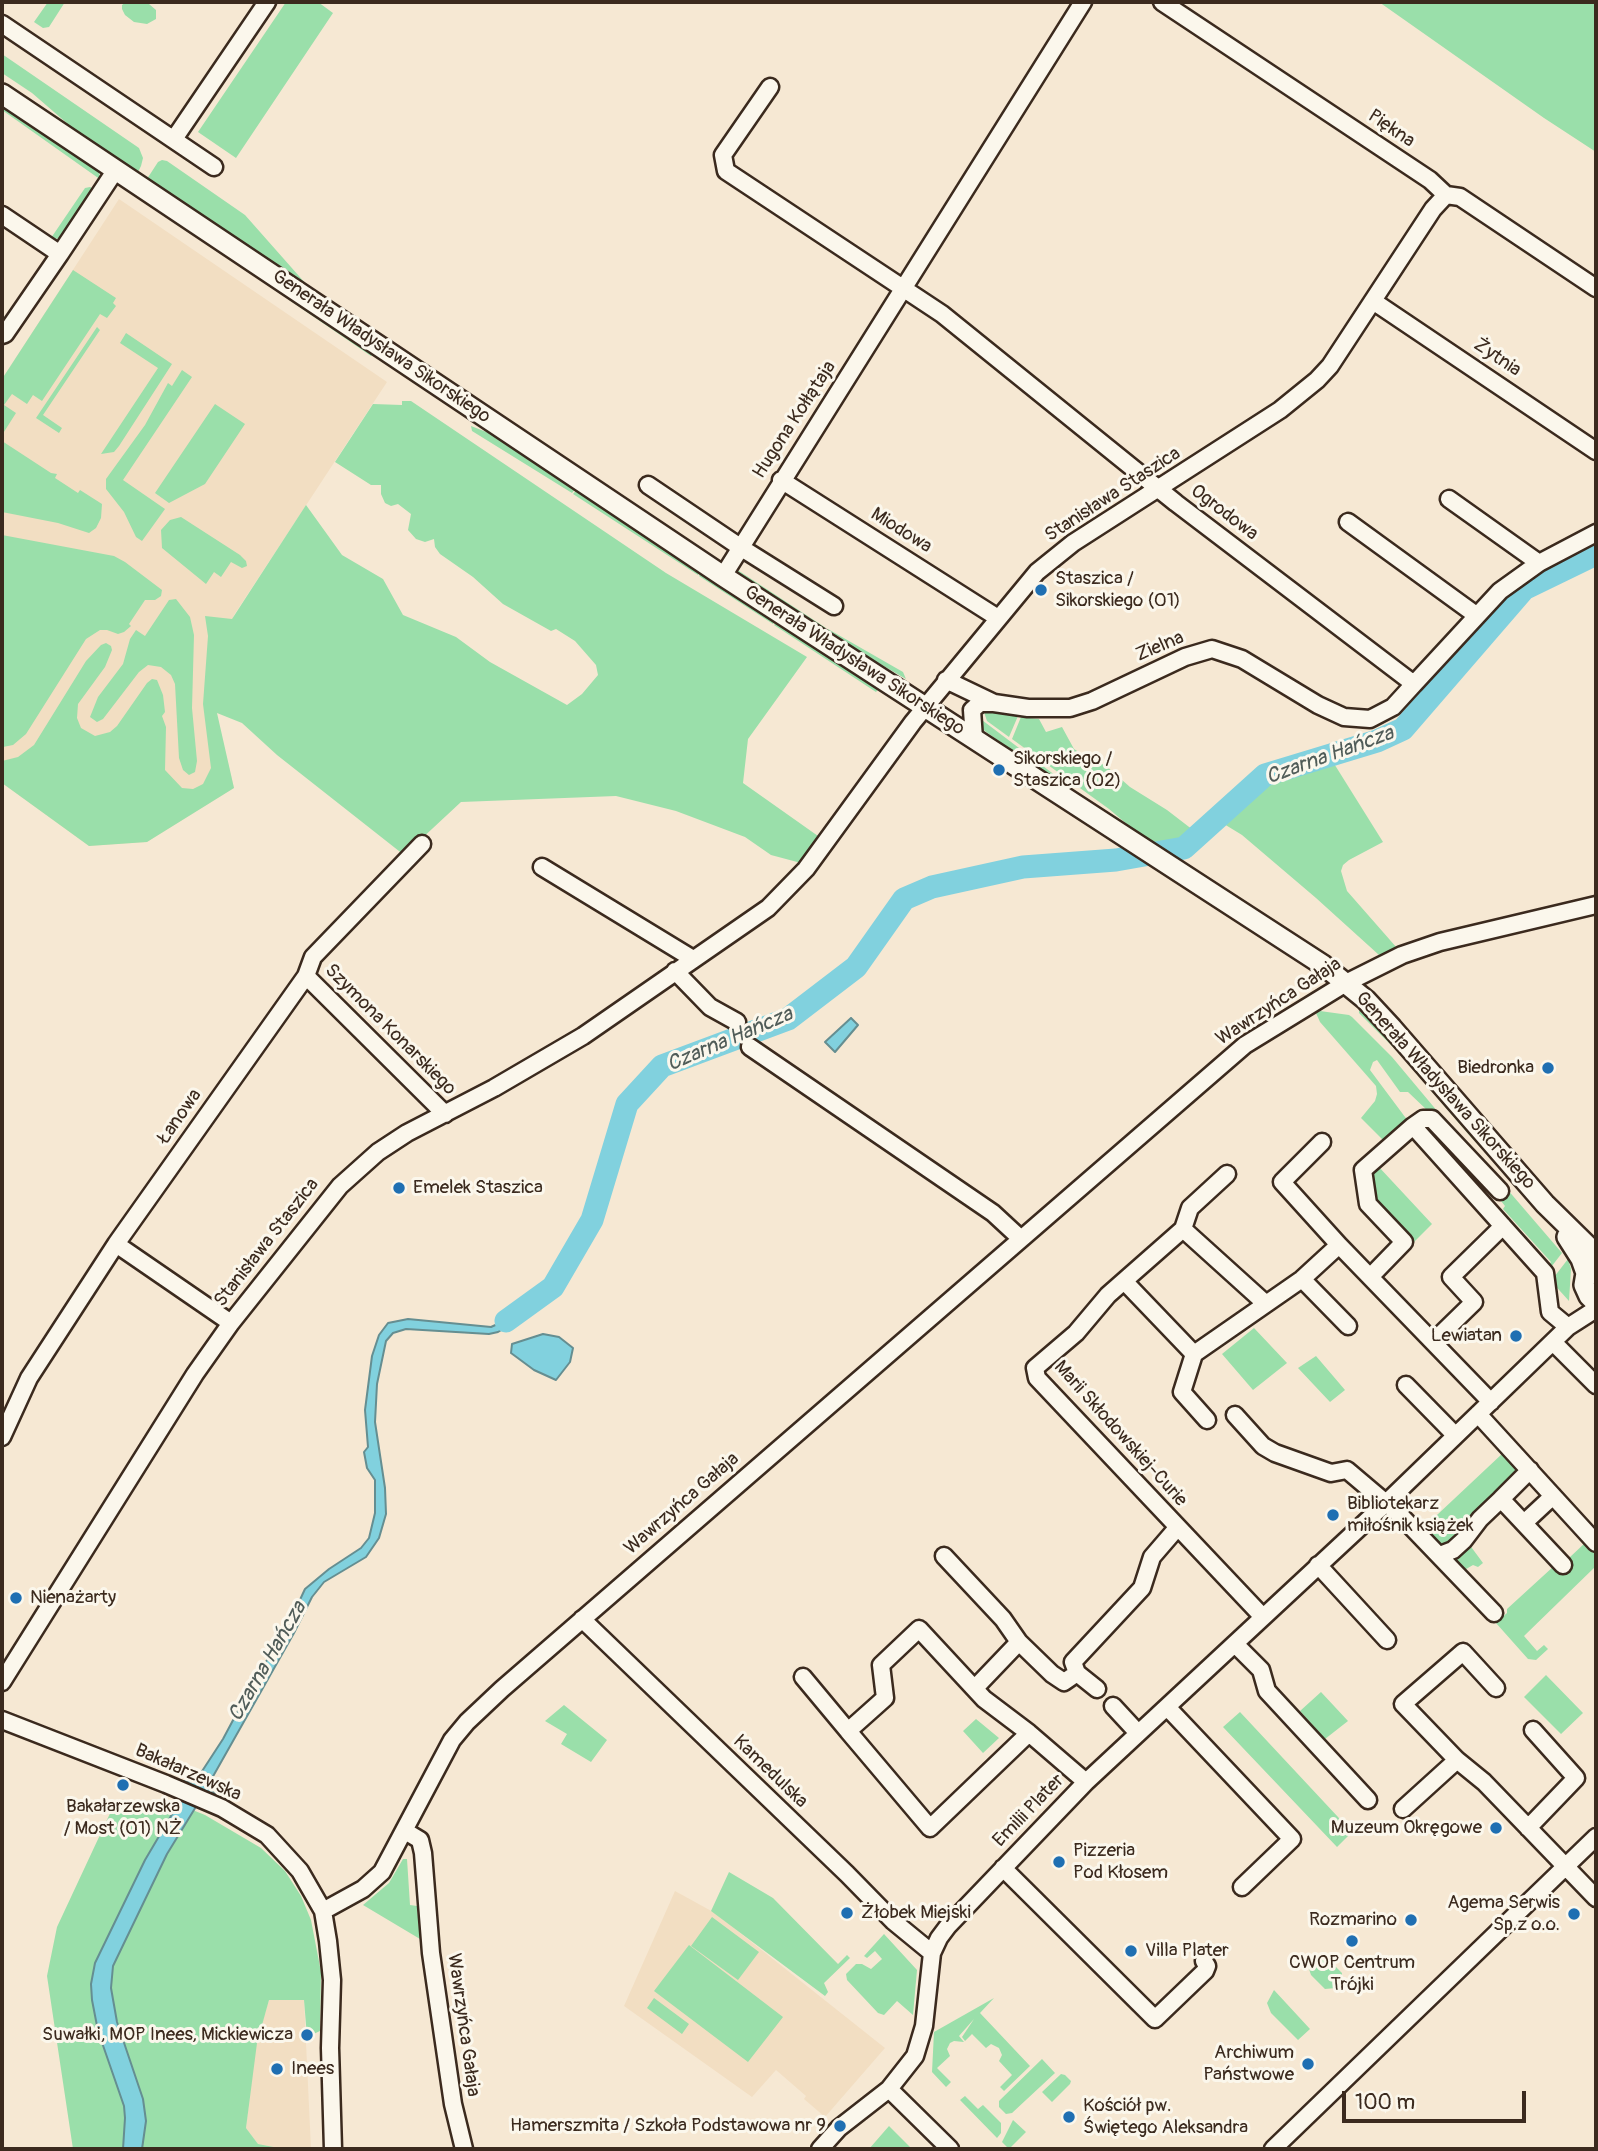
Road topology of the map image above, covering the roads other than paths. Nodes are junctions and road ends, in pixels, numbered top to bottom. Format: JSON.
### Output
{"nodes":[{"id":1,"x":267,"y":2,"type":"edge"},
{"id":2,"x":1083,"y":2,"type":"edge"},
{"id":3,"x":1162,"y":2,"type":"edge"},
{"id":4,"x":2,"y":24,"type":"edge"},
{"id":5,"x":770,"y":87,"type":"dead end"},
{"id":6,"x":2,"y":94,"type":"edge"},
{"id":7,"x":174,"y":139,"type":"junction"},
{"id":8,"x":214,"y":167,"type":"dead end"},
{"id":9,"x":115,"y":172,"type":"junction"},
{"id":10,"x":1446,"y":195,"type":"junction"},
{"id":11,"x":2,"y":215,"type":"edge"},
{"id":12,"x":60,"y":254,"type":"junction"},
{"id":13,"x":905,"y":288,"type":"junction"},
{"id":14,"x":1596,"y":288,"type":"edge"},
{"id":15,"x":1373,"y":301,"type":"junction"},
{"id":16,"x":2,"y":335,"type":"edge"},
{"id":17,"x":1596,"y":451,"type":"edge"},
{"id":18,"x":781,"y":480,"type":"junction"},
{"id":19,"x":648,"y":485,"type":"dead end"},
{"id":20,"x":1160,"y":489,"type":"junction"},
{"id":21,"x":1449,"y":499,"type":"dead end"},
{"id":22,"x":1348,"y":522,"type":"dead end"},
{"id":23,"x":1596,"y":533,"type":"edge"},
{"id":24,"x":740,"y":547,"type":"junction"},
{"id":25,"x":1539,"y":563,"type":"junction"},
{"id":26,"x":723,"y":576,"type":"junction"},
{"id":27,"x":834,"y":606,"type":"dead end"},
{"id":28,"x":1476,"y":615,"type":"junction"},
{"id":29,"x":998,"y":618,"type":"junction"},
{"id":30,"x":946,"y":680,"type":"junction"},
{"id":31,"x":1414,"y":684,"type":"junction"},
{"id":32,"x":994,"y":703,"type":"junction"},
{"id":33,"x":925,"y":707,"type":"junction"},
{"id":34,"x":974,"y":739,"type":"junction"},
{"id":35,"x":422,"y":844,"type":"dead end"},
{"id":36,"x":542,"y":867,"type":"dead end"},
{"id":37,"x":1596,"y":905,"type":"edge"},
{"id":38,"x":693,"y":959,"type":"junction"},
{"id":39,"x":675,"y":971,"type":"junction"},
{"id":40,"x":306,"y":976,"type":"junction"},
{"id":41,"x":1346,"y":982,"type":"junction"},
{"id":42,"x":737,"y":1022,"type":"dead end"},
{"id":43,"x":750,"y":1047,"type":"dead end"},
{"id":44,"x":445,"y":1114,"type":"junction"},
{"id":45,"x":1413,"y":1126,"type":"junction"},
{"id":46,"x":1322,"y":1142,"type":"dead end"},
{"id":47,"x":1227,"y":1174,"type":"dead end"},
{"id":48,"x":1500,"y":1191,"type":"dead end"},
{"id":49,"x":1545,"y":1204,"type":"junction"},
{"id":50,"x":1503,"y":1226,"type":"junction"},
{"id":51,"x":1183,"y":1229,"type":"junction"},
{"id":52,"x":1020,"y":1238,"type":"junction"},
{"id":53,"x":116,"y":1244,"type":"junction"},
{"id":54,"x":1339,"y":1245,"type":"junction"},
{"id":55,"x":1596,"y":1254,"type":"edge"},
{"id":56,"x":1371,"y":1276,"type":"junction"},
{"id":57,"x":1302,"y":1279,"type":"junction"},
{"id":58,"x":1125,"y":1282,"type":"junction"},
{"id":59,"x":1591,"y":1282,"type":"edge"},
{"id":60,"x":1266,"y":1304,"type":"junction"},
{"id":61,"x":1596,"y":1309,"type":"edge"},
{"id":62,"x":231,"y":1323,"type":"junction"},
{"id":63,"x":1348,"y":1326,"type":"dead end"},
{"id":64,"x":1568,"y":1327,"type":"junction"},
{"id":65,"x":1434,"y":1341,"type":"junction"},
{"id":66,"x":1554,"y":1343,"type":"junction"},
{"id":67,"x":1194,"y":1354,"type":"junction"},
{"id":68,"x":1406,"y":1385,"type":"dead end"},
{"id":69,"x":1596,"y":1385,"type":"edge"},
{"id":70,"x":1491,"y":1402,"type":"junction"},
{"id":71,"x":1478,"y":1414,"type":"junction"},
{"id":72,"x":1235,"y":1415,"type":"dead end"},
{"id":73,"x":1207,"y":1420,"type":"dead end"},
{"id":74,"x":1455,"y":1435,"type":"junction"},
{"id":75,"x":2,"y":1437,"type":"edge"},
{"id":76,"x":1530,"y":1471,"type":"junction"},
{"id":77,"x":1553,"y":1496,"type":"junction"},
{"id":78,"x":1501,"y":1499,"type":"junction"},
{"id":79,"x":1386,"y":1503,"type":"junction"},
{"id":80,"x":1524,"y":1523,"type":"junction"},
{"id":81,"x":1178,"y":1528,"type":"junction"},
{"id":82,"x":1596,"y":1543,"type":"edge"},
{"id":83,"x":1440,"y":1555,"type":"junction"},
{"id":84,"x":944,"y":1556,"type":"dead end"},
{"id":85,"x":1318,"y":1565,"type":"junction"},
{"id":86,"x":1563,"y":1565,"type":"dead end"},
{"id":87,"x":1494,"y":1613,"type":"dead end"},
{"id":88,"x":1264,"y":1616,"type":"junction"},
{"id":89,"x":582,"y":1619,"type":"junction"},
{"id":90,"x":1387,"y":1640,"type":"dead end"},
{"id":91,"x":1019,"y":1642,"type":"junction"},
{"id":92,"x":1235,"y":1644,"type":"junction"},
{"id":93,"x":1077,"y":1673,"type":"junction"},
{"id":94,"x":803,"y":1677,"type":"dead end"},
{"id":95,"x":2,"y":1682,"type":"edge"},
{"id":96,"x":975,"y":1688,"type":"junction"},
{"id":97,"x":1496,"y":1688,"type":"dead end"},
{"id":98,"x":1097,"y":1689,"type":"dead end"},
{"id":99,"x":1113,"y":1706,"type":"dead end"},
{"id":100,"x":1167,"y":1706,"type":"junction"},
{"id":101,"x":2,"y":1720,"type":"edge"},
{"id":102,"x":1533,"y":1730,"type":"dead end"},
{"id":103,"x":848,"y":1731,"type":"junction"},
{"id":104,"x":1029,"y":1733,"type":"junction"},
{"id":105,"x":1138,"y":1733,"type":"junction"},
{"id":106,"x":1457,"y":1760,"type":"junction"},
{"id":107,"x":1086,"y":1782,"type":"junction"},
{"id":108,"x":1368,"y":1800,"type":"dead end"},
{"id":109,"x":1403,"y":1809,"type":"dead end"},
{"id":110,"x":1528,"y":1828,"type":"junction"},
{"id":111,"x":405,"y":1830,"type":"junction"},
{"id":112,"x":1596,"y":1838,"type":"edge"},
{"id":113,"x":1566,"y":1867,"type":"junction"},
{"id":114,"x":1003,"y":1868,"type":"junction"},
{"id":115,"x":1242,"y":1887,"type":"dead end"},
{"id":116,"x":1596,"y":1898,"type":"edge"},
{"id":117,"x":323,"y":1910,"type":"junction"},
{"id":118,"x":932,"y":1953,"type":"junction"},
{"id":119,"x":1204,"y":1961,"type":"dead end"},
{"id":120,"x":889,"y":2089,"type":"junction"},
{"id":121,"x":333,"y":2149,"type":"edge"},
{"id":122,"x":464,"y":2149,"type":"edge"},
{"id":123,"x":820,"y":2149,"type":"edge"},
{"id":124,"x":949,"y":2149,"type":"edge"},
{"id":125,"x":1273,"y":2149,"type":"edge"}],
"edges":[{"from":1,"to":7,"type":"street"},
{"from":2,"to":13,"type":"street","name":"Hugona Kołłątaja"},
{"from":3,"to":10,"type":"street","name":"Piękna"},
{"from":4,"to":7,"type":"street"},
{"from":5,"to":13,"type":"street"},
{"from":6,"to":9,"type":"main road","name":"Generała Władysława Sikorskiego"},
{"from":7,"to":8,"type":"street"},
{"from":9,"to":12,"type":"street"},
{"from":9,"to":26,"type":"main road","name":"Generała Władysława Sikorskiego"},
{"from":10,"to":14,"type":"street","name":"Piękna"},
{"from":10,"to":15,"type":"street","name":"Stanisława Staszica"},
{"from":11,"to":12,"type":"street"},
{"from":12,"to":16,"type":"street"},
{"from":13,"to":18,"type":"street","name":"Hugona Kołłątaja"},
{"from":13,"to":20,"type":"street","name":"Ogrodowa"},
{"from":15,"to":17,"type":"street","name":"Żytnia"},
{"from":15,"to":20,"type":"street","name":"Stanisława Staszica"},
{"from":18,"to":24,"type":"street","name":"Hugona Kołłątaja"},
{"from":18,"to":29,"type":"street","name":"Miodowa"},
{"from":19,"to":24,"type":"street"},
{"from":20,"to":29,"type":"street","name":"Stanisława Staszica"},
{"from":20,"to":31,"type":"street","name":"Ogrodowa"},
{"from":21,"to":25,"type":"street"},
{"from":22,"to":28,"type":"street"},
{"from":23,"to":25,"type":"street"},
{"from":24,"to":26,"type":"street","name":"Hugona Kołłątaja"},
{"from":24,"to":27,"type":"street"},
{"from":25,"to":28,"type":"street"},
{"from":26,"to":33,"type":"main road","name":"Generała Władysława Sikorskiego"},
{"from":28,"to":31,"type":"street"},
{"from":29,"to":30,"type":"street","name":"Stanisława Staszica"},
{"from":30,"to":32,"type":"street","name":"Zielna"},
{"from":30,"to":33,"type":"street","name":"Stanisława Staszica"},
{"from":31,"to":32,"type":"street","name":"Zielna"},
{"from":32,"to":34,"type":"street"},
{"from":33,"to":34,"type":"main road","name":"Generała Władysława Sikorskiego"},
{"from":33,"to":38,"type":"street","name":"Stanisława Staszica"},
{"from":34,"to":41,"type":"main road","name":"Generała Władysława Sikorskiego"},
{"from":35,"to":40,"type":"street","name":"Łanowa"},
{"from":36,"to":38,"type":"street"},
{"from":37,"to":41,"type":"street","name":"Wawrzyńca Gałaja"},
{"from":38,"to":39,"type":"street","name":"Stanisława Staszica"},
{"from":39,"to":42,"type":"street"},
{"from":39,"to":44,"type":"street","name":"Stanisława Staszica"},
{"from":40,"to":44,"type":"street","name":"Szymona Konarskiego"},
{"from":40,"to":53,"type":"street","name":"Łanowa"},
{"from":41,"to":49,"type":"main road","name":"Generała Władysława Sikorskiego"},
{"from":41,"to":52,"type":"street","name":"Wawrzyńca Gałaja"},
{"from":43,"to":52,"type":"street"},
{"from":44,"to":62,"type":"street","name":"Stanisława Staszica"},
{"from":45,"to":48,"type":"street"},
{"from":45,"to":50,"type":"street"},
{"from":45,"to":56,"type":"street"},
{"from":46,"to":54,"type":"street"},
{"from":47,"to":51,"type":"street","name":"Marii Skłodowskiej-Curie"},
{"from":49,"to":55,"type":"main road","name":"Generała Władysława Sikorskiego"},
{"from":49,"to":59,"type":"main road","name":"Generała Władysława Sikorskiego"},
{"from":50,"to":64,"type":"street"},
{"from":50,"to":65,"type":"street"},
{"from":51,"to":58,"type":"street","name":"Marii Skłodowskiej-Curie"},
{"from":51,"to":60,"type":"street"},
{"from":52,"to":89,"type":"street","name":"Wawrzyńca Gałaja"},
{"from":53,"to":62,"type":"street"},
{"from":53,"to":75,"type":"street","name":"Łanowa"},
{"from":54,"to":56,"type":"street"},
{"from":54,"to":57,"type":"street"},
{"from":56,"to":65,"type":"street"},
{"from":57,"to":60,"type":"street"},
{"from":57,"to":63,"type":"street"},
{"from":58,"to":67,"type":"street"},
{"from":58,"to":81,"type":"street","name":"Marii Skłodowskiej-Curie"},
{"from":59,"to":64,"type":"street","name":"Emilii Plater"},
{"from":60,"to":67,"type":"street"},
{"from":61,"to":64,"type":"street","name":"Emilii Plater"},
{"from":62,"to":95,"type":"street","name":"Stanisława Staszica"},
{"from":64,"to":66,"type":"street","name":"Emilii Plater"},
{"from":65,"to":70,"type":"street"},
{"from":66,"to":69,"type":"street"},
{"from":66,"to":70,"type":"street","name":"Emilii Plater"},
{"from":67,"to":73,"type":"street"},
{"from":68,"to":74,"type":"street"},
{"from":70,"to":71,"type":"street","name":"Emilii Plater"},
{"from":71,"to":74,"type":"street","name":"Emilii Plater"},
{"from":71,"to":76,"type":"street"},
{"from":72,"to":79,"type":"street"},
{"from":74,"to":79,"type":"street","name":"Emilii Plater"},
{"from":76,"to":77,"type":"street"},
{"from":76,"to":78,"type":"street"},
{"from":77,"to":80,"type":"street"},
{"from":77,"to":82,"type":"street"},
{"from":78,"to":80,"type":"street"},
{"from":78,"to":83,"type":"street"},
{"from":79,"to":83,"type":"street"},
{"from":79,"to":85,"type":"street","name":"Emilii Plater"},
{"from":80,"to":86,"type":"street"},
{"from":81,"to":88,"type":"street","name":"Marii Skłodowskiej-Curie"},
{"from":81,"to":93,"type":"street"},
{"from":83,"to":87,"type":"street"},
{"from":84,"to":91,"type":"street"},
{"from":85,"to":88,"type":"street","name":"Emilii Plater"},
{"from":85,"to":90,"type":"street"},
{"from":88,"to":92,"type":"street","name":"Emilii Plater"},
{"from":89,"to":111,"type":"street","name":"Wawrzyńca Gałaja"},
{"from":89,"to":118,"type":"street","name":"Kamedulska"},
{"from":91,"to":93,"type":"street"},
{"from":91,"to":96,"type":"street"},
{"from":92,"to":100,"type":"street","name":"Emilii Plater"},
{"from":92,"to":108,"type":"street"},
{"from":93,"to":98,"type":"street"},
{"from":94,"to":103,"type":"street"},
{"from":96,"to":103,"type":"street"},
{"from":96,"to":104,"type":"street"},
{"from":97,"to":106,"type":"street"},
{"from":99,"to":105,"type":"street"},
{"from":100,"to":105,"type":"street","name":"Emilii Plater"},
{"from":100,"to":115,"type":"street"},
{"from":101,"to":117,"type":"street","name":"Bakałarzewska"},
{"from":102,"to":110,"type":"street"},
{"from":103,"to":104,"type":"street"},
{"from":104,"to":107,"type":"street"},
{"from":105,"to":107,"type":"street","name":"Emilii Plater"},
{"from":106,"to":109,"type":"street"},
{"from":106,"to":110,"type":"street"},
{"from":107,"to":114,"type":"street","name":"Emilii Plater"},
{"from":110,"to":113,"type":"street"},
{"from":111,"to":117,"type":"street","name":"Wawrzyńca Gałaja"},
{"from":111,"to":122,"type":"street","name":"Wawrzyńca Gałaja"},
{"from":112,"to":113,"type":"street"},
{"from":113,"to":116,"type":"street"},
{"from":113,"to":125,"type":"street"},
{"from":114,"to":118,"type":"street","name":"Emilii Plater"},
{"from":114,"to":119,"type":"street"},
{"from":117,"to":121,"type":"street"},
{"from":118,"to":120,"type":"street"},
{"from":120,"to":123,"type":"street"},
{"from":120,"to":124,"type":"street"}]}
